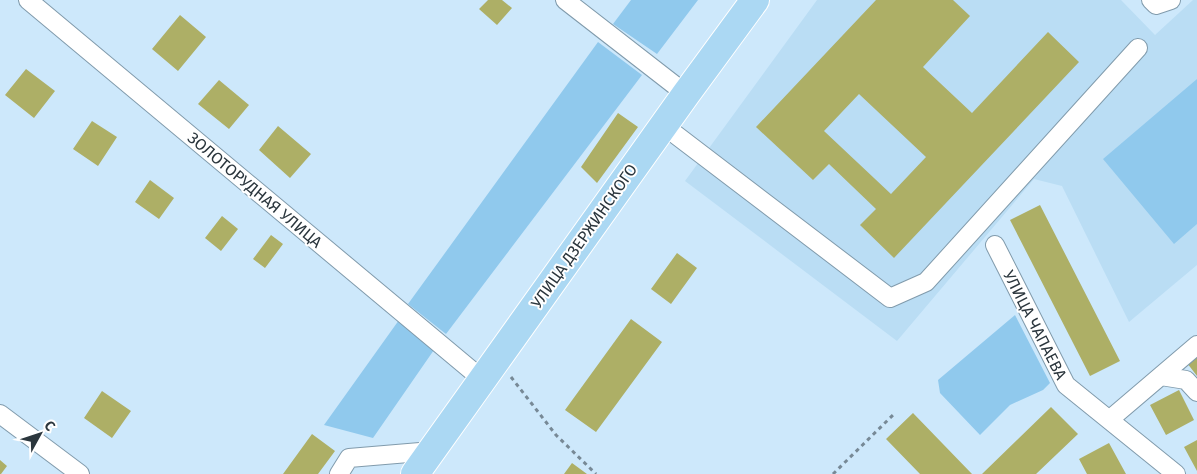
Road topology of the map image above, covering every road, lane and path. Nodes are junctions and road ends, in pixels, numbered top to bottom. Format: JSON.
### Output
{"nodes":[{"id":1,"x":28,"y":0,"type":"edge"},
{"id":2,"x":565,"y":0,"type":"edge"},
{"id":3,"x":756,"y":0,"type":"edge"},
{"id":4,"x":1138,"y":48,"type":"dead end"},
{"id":5,"x":686,"y":94,"type":"junction"},
{"id":6,"x":663,"y":125,"type":"junction"},
{"id":7,"x":995,"y":245,"type":"dead end"},
{"id":8,"x":1197,"y":345,"type":"edge"},
{"id":9,"x":490,"y":369,"type":"junction"},
{"id":10,"x":1160,"y":376,"type":"junction"},
{"id":11,"x":1197,"y":392,"type":"edge"},
{"id":12,"x":0,"y":414,"type":"edge"},
{"id":13,"x":893,"y":415,"type":"dead end"},
{"id":14,"x":1109,"y":420,"type":"junction"},
{"id":15,"x":432,"y":451,"type":"junction"},
{"id":16,"x":80,"y":474,"type":"edge"},
{"id":17,"x":339,"y":474,"type":"edge"},
{"id":18,"x":415,"y":474,"type":"edge"},
{"id":19,"x":596,"y":474,"type":"edge"},
{"id":20,"x":833,"y":474,"type":"edge"},
{"id":21,"x":1176,"y":474,"type":"edge"}],
"edges":[{"from":1,"to":9,"type":"street","name":"ЗОЛОТОРУДНАЯ УЛИЦА"},
{"from":2,"to":5,"type":"street"},
{"from":3,"to":5,"type":"main road","name":"УЛИЦА ДЗЕРЖИНСКОГО"},
{"from":4,"to":6,"type":"street"},
{"from":5,"to":6,"type":"main road","name":"УЛИЦА ДЗЕРЖИНСКОГО"},
{"from":6,"to":9,"type":"main road","name":"УЛИЦА ДЗЕРЖИНСКОГО"},
{"from":7,"to":14,"type":"street","name":"УЛИЦА ЧАПАЕВА"},
{"from":8,"to":10,"type":"street"},
{"from":9,"to":15,"type":"main road","name":"УЛИЦА ДЗЕРЖИНСКОГО"},
{"from":9,"to":19,"type":"path"},
{"from":10,"to":11,"type":"street"},
{"from":10,"to":14,"type":"street"},
{"from":12,"to":16,"type":"street"},
{"from":13,"to":20,"type":"path"},
{"from":14,"to":21,"type":"street","name":"УЛИЦА ЧАПАЕВА"},
{"from":15,"to":17,"type":"street"},
{"from":15,"to":18,"type":"main road","name":"УЛИЦА ДЗЕРЖИНСКОГО"}]}
